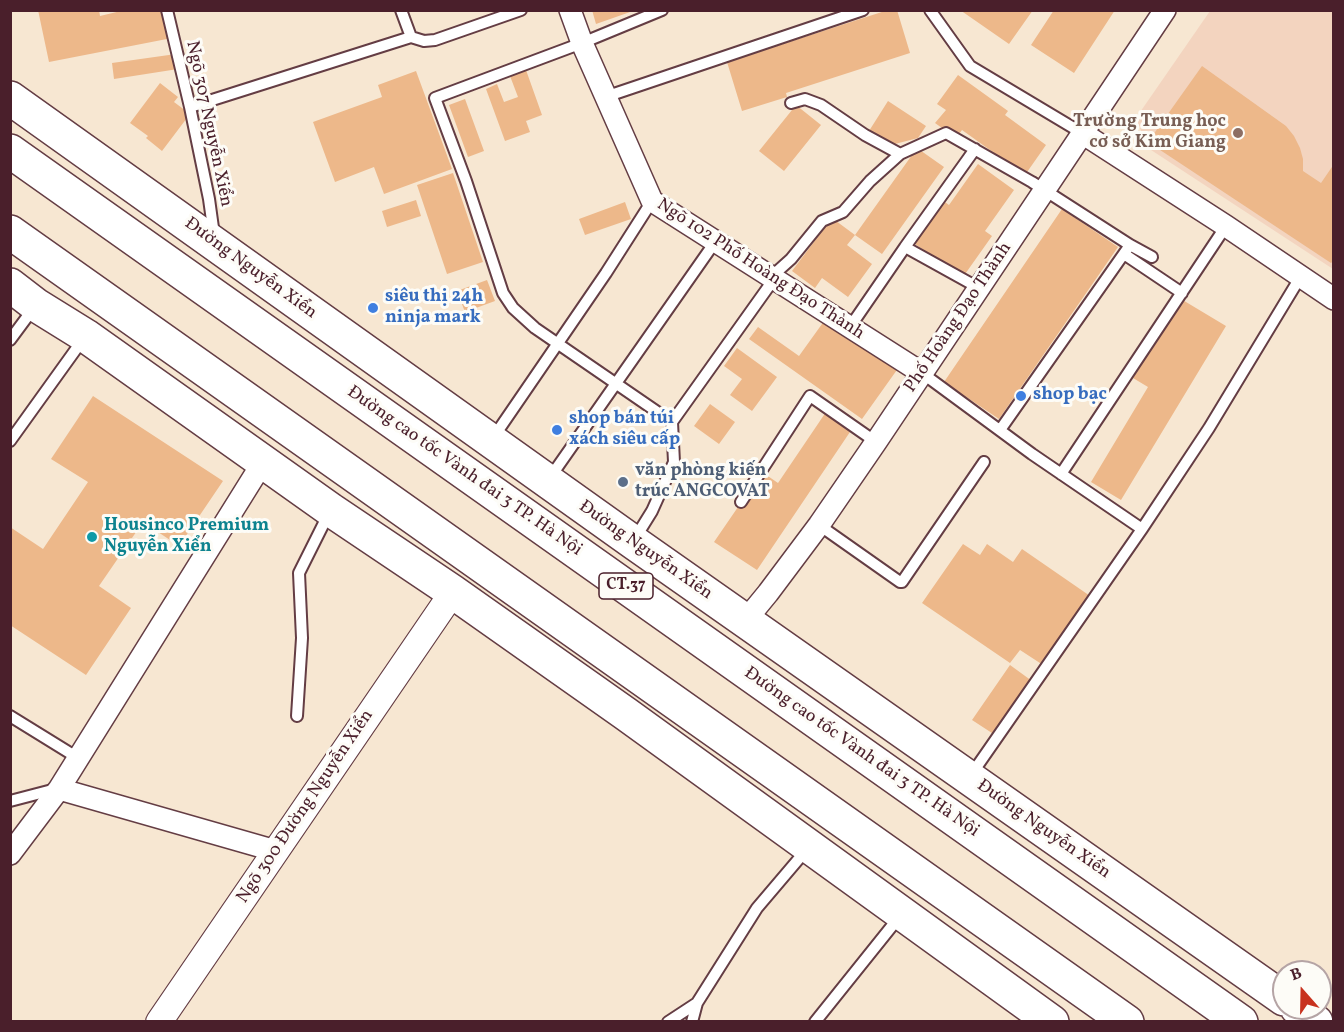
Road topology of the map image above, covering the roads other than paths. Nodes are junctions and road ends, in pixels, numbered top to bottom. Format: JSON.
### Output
{"nodes":[{"id":1,"x":167,"y":10,"type":"edge"},
{"id":2,"x":401,"y":10,"type":"edge"},
{"id":3,"x":521,"y":10,"type":"edge"},
{"id":4,"x":570,"y":10,"type":"edge"},
{"id":5,"x":662,"y":10,"type":"edge"},
{"id":6,"x":863,"y":10,"type":"edge"},
{"id":7,"x":930,"y":10,"type":"edge"},
{"id":8,"x":1165,"y":10,"type":"edge"},
{"id":9,"x":411,"y":38,"type":"junction"},
{"id":10,"x":582,"y":43,"type":"junction"},
{"id":11,"x":10,"y":98,"type":"edge"},
{"id":12,"x":605,"y":98,"type":"junction"},
{"id":13,"x":791,"y":103,"type":"dead end"},
{"id":14,"x":190,"y":107,"type":"junction"},
{"id":15,"x":1082,"y":133,"type":"junction"},
{"id":16,"x":975,"y":149,"type":"junction"},
{"id":17,"x":10,"y":151,"type":"edge"},
{"id":18,"x":900,"y":154,"type":"junction"},
{"id":19,"x":1044,"y":190,"type":"junction"},
{"id":20,"x":652,"y":201,"type":"junction"},
{"id":21,"x":1226,"y":226,"type":"junction"},
{"id":22,"x":10,"y":232,"type":"edge"},
{"id":23,"x":715,"y":242,"type":"junction"},
{"id":24,"x":10,"y":244,"type":"edge"},
{"id":25,"x":216,"y":244,"type":"junction"},
{"id":26,"x":905,"y":247,"type":"junction"},
{"id":27,"x":1127,"y":250,"type":"junction"},
{"id":28,"x":1152,"y":256,"type":"dead end"},
{"id":29,"x":1301,"y":276,"type":"junction"},
{"id":30,"x":773,"y":278,"type":"junction"},
{"id":31,"x":10,"y":285,"type":"edge"},
{"id":32,"x":979,"y":288,"type":"junction"},
{"id":33,"x":1182,"y":293,"type":"junction"},
{"id":34,"x":1334,"y":298,"type":"edge"},
{"id":35,"x":36,"y":305,"type":"junction"},
{"id":36,"x":850,"y":327,"type":"junction"},
{"id":37,"x":86,"y":336,"type":"junction"},
{"id":38,"x":10,"y":340,"type":"edge"},
{"id":39,"x":558,"y":343,"type":"junction"},
{"id":40,"x":922,"y":373,"type":"junction"},
{"id":41,"x":616,"y":384,"type":"junction"},
{"id":42,"x":672,"y":422,"type":"junction"},
{"id":43,"x":1000,"y":430,"type":"junction"},
{"id":44,"x":10,"y":441,"type":"edge"},
{"id":45,"x":491,"y":441,"type":"junction"},
{"id":46,"x":876,"y":442,"type":"junction"},
{"id":47,"x":263,"y":462,"type":"junction"},
{"id":48,"x":984,"y":462,"type":"dead end"},
{"id":49,"x":1061,"y":474,"type":"junction"},
{"id":50,"x":548,"y":481,"type":"junction"},
{"id":51,"x":741,"y":502,"type":"dead end"},
{"id":52,"x":331,"y":510,"type":"junction"},
{"id":53,"x":819,"y":525,"type":"junction"},
{"id":54,"x":1142,"y":529,"type":"junction"},
{"id":55,"x":633,"y":542,"type":"junction"},
{"id":56,"x":453,"y":592,"type":"junction"},
{"id":57,"x":746,"y":621,"type":"junction"},
{"id":58,"x":10,"y":716,"type":"edge"},
{"id":59,"x":297,"y":716,"type":"dead end"},
{"id":60,"x":78,"y":758,"type":"junction"},
{"id":61,"x":969,"y":778,"type":"junction"},
{"id":62,"x":59,"y":789,"type":"junction"},
{"id":63,"x":10,"y":801,"type":"edge"},
{"id":64,"x":810,"y":846,"type":"junction"},
{"id":65,"x":276,"y":851,"type":"junction"},
{"id":66,"x":10,"y":854,"type":"edge"},
{"id":67,"x":902,"y":914,"type":"junction"},
{"id":68,"x":1272,"y":991,"type":"edge"},
{"id":69,"x":698,"y":1003,"type":"junction"},
{"id":70,"x":159,"y":1022,"type":"edge"},
{"id":71,"x":668,"y":1022,"type":"edge"},
{"id":72,"x":692,"y":1022,"type":"edge"},
{"id":73,"x":815,"y":1022,"type":"edge"},
{"id":74,"x":1052,"y":1022,"type":"edge"},
{"id":75,"x":1107,"y":1022,"type":"edge"},
{"id":76,"x":1127,"y":1022,"type":"edge"},
{"id":77,"x":1241,"y":1022,"type":"edge"}],
"edges":[{"from":1,"to":14,"type":"lane","name":"Ngõ 307 Nguyễn Xiển"},
{"from":2,"to":9,"type":"lane"},
{"from":3,"to":9,"type":"lane"},
{"from":4,"to":10,"type":"street","name":"Ngõ 102 Phố Hoàng Đạo Thành"},
{"from":5,"to":10,"type":"lane"},
{"from":6,"to":12,"type":"lane"},
{"from":7,"to":15,"type":"lane"},
{"from":8,"to":15,"type":"street","name":"Phố Hoàng Đạo Thành"},
{"from":9,"to":14,"type":"lane"},
{"from":10,"to":12,"type":"street","name":"Ngõ 102 Phố Hoàng Đạo Thành"},
{"from":10,"to":39,"type":"lane"},
{"from":11,"to":25,"type":"main road","name":"Đường Nguyễn Xiển"},
{"from":12,"to":20,"type":"street","name":"Ngõ 102 Phố Hoàng Đạo Thành"},
{"from":13,"to":18,"type":"lane"},
{"from":14,"to":25,"type":"lane","name":"Ngõ 307 Nguyễn Xiển"},
{"from":15,"to":19,"type":"street","name":"Phố Hoàng Đạo Thành"},
{"from":15,"to":21,"type":"street"},
{"from":16,"to":18,"type":"lane"},
{"from":16,"to":19,"type":"lane"},
{"from":16,"to":26,"type":"lane"},
{"from":17,"to":77,"type":"main road","name":"Đường cao tốc Vành đai 3 TP. Hà Nội","number":"CT.37"},
{"from":18,"to":30,"type":"lane"},
{"from":19,"to":27,"type":"lane"},
{"from":19,"to":32,"type":"street","name":"Phố Hoàng Đạo Thành"},
{"from":20,"to":23,"type":"street","name":"Ngõ 102 Phố Hoàng Đạo Thành"},
{"from":20,"to":39,"type":"lane"},
{"from":21,"to":29,"type":"street"},
{"from":21,"to":33,"type":"lane"},
{"from":22,"to":76,"type":"main road"},
{"from":23,"to":30,"type":"street","name":"Ngõ 102 Phố Hoàng Đạo Thành"},
{"from":23,"to":41,"type":"lane"},
{"from":24,"to":75,"type":"main road"},
{"from":25,"to":45,"type":"main road","name":"Đường Nguyễn Xiển"},
{"from":26,"to":32,"type":"lane"},
{"from":26,"to":36,"type":"lane"},
{"from":27,"to":28,"type":"lane"},
{"from":27,"to":33,"type":"lane"},
{"from":27,"to":43,"type":"lane"},
{"from":29,"to":34,"type":"street"},
{"from":29,"to":54,"type":"lane"},
{"from":30,"to":36,"type":"street","name":"Ngõ 102 Phố Hoàng Đạo Thành"},
{"from":30,"to":42,"type":"lane"},
{"from":31,"to":35,"type":"main road"},
{"from":32,"to":40,"type":"street","name":"Phố Hoàng Đạo Thành"},
{"from":33,"to":49,"type":"lane"},
{"from":35,"to":37,"type":"main road"},
{"from":35,"to":38,"type":"lane"},
{"from":36,"to":40,"type":"street","name":"Ngõ 102 Phố Hoàng Đạo Thành"},
{"from":37,"to":44,"type":"lane"},
{"from":37,"to":47,"type":"main road"},
{"from":39,"to":41,"type":"lane"},
{"from":39,"to":45,"type":"lane"},
{"from":40,"to":43,"type":"lane"},
{"from":40,"to":46,"type":"street","name":"Phố Hoàng Đạo Thành"},
{"from":41,"to":42,"type":"lane"},
{"from":41,"to":50,"type":"lane"},
{"from":42,"to":55,"type":"lane"},
{"from":43,"to":49,"type":"lane"},
{"from":45,"to":50,"type":"main road","name":"Đường Nguyễn Xiển"},
{"from":46,"to":51,"type":"lane"},
{"from":46,"to":53,"type":"street","name":"Phố Hoàng Đạo Thành"},
{"from":47,"to":52,"type":"main road"},
{"from":47,"to":60,"type":"street"},
{"from":48,"to":53,"type":"lane"},
{"from":49,"to":54,"type":"lane"},
{"from":50,"to":55,"type":"main road","name":"Đường Nguyễn Xiển"},
{"from":52,"to":56,"type":"main road"},
{"from":52,"to":59,"type":"lane"},
{"from":53,"to":57,"type":"street","name":"Phố Hoàng Đạo Thành"},
{"from":54,"to":61,"type":"lane"},
{"from":55,"to":57,"type":"main road","name":"Đường Nguyễn Xiển"},
{"from":56,"to":64,"type":"main road"},
{"from":56,"to":65,"type":"street","name":"Ngõ 300 Đường Nguyễn Xiển"},
{"from":57,"to":61,"type":"main road","name":"Đường Nguyễn Xiển"},
{"from":58,"to":60,"type":"lane"},
{"from":60,"to":62,"type":"street"},
{"from":61,"to":68,"type":"main road","name":"Đường Nguyễn Xiển"},
{"from":62,"to":63,"type":"lane"},
{"from":62,"to":65,"type":"street"},
{"from":62,"to":66,"type":"street"},
{"from":64,"to":67,"type":"main road"},
{"from":64,"to":69,"type":"lane"},
{"from":65,"to":70,"type":"street","name":"Ngõ 300 Đường Nguyễn Xiển"},
{"from":67,"to":73,"type":"lane"},
{"from":67,"to":74,"type":"main road"},
{"from":69,"to":71,"type":"lane"},
{"from":69,"to":72,"type":"lane"}]}
